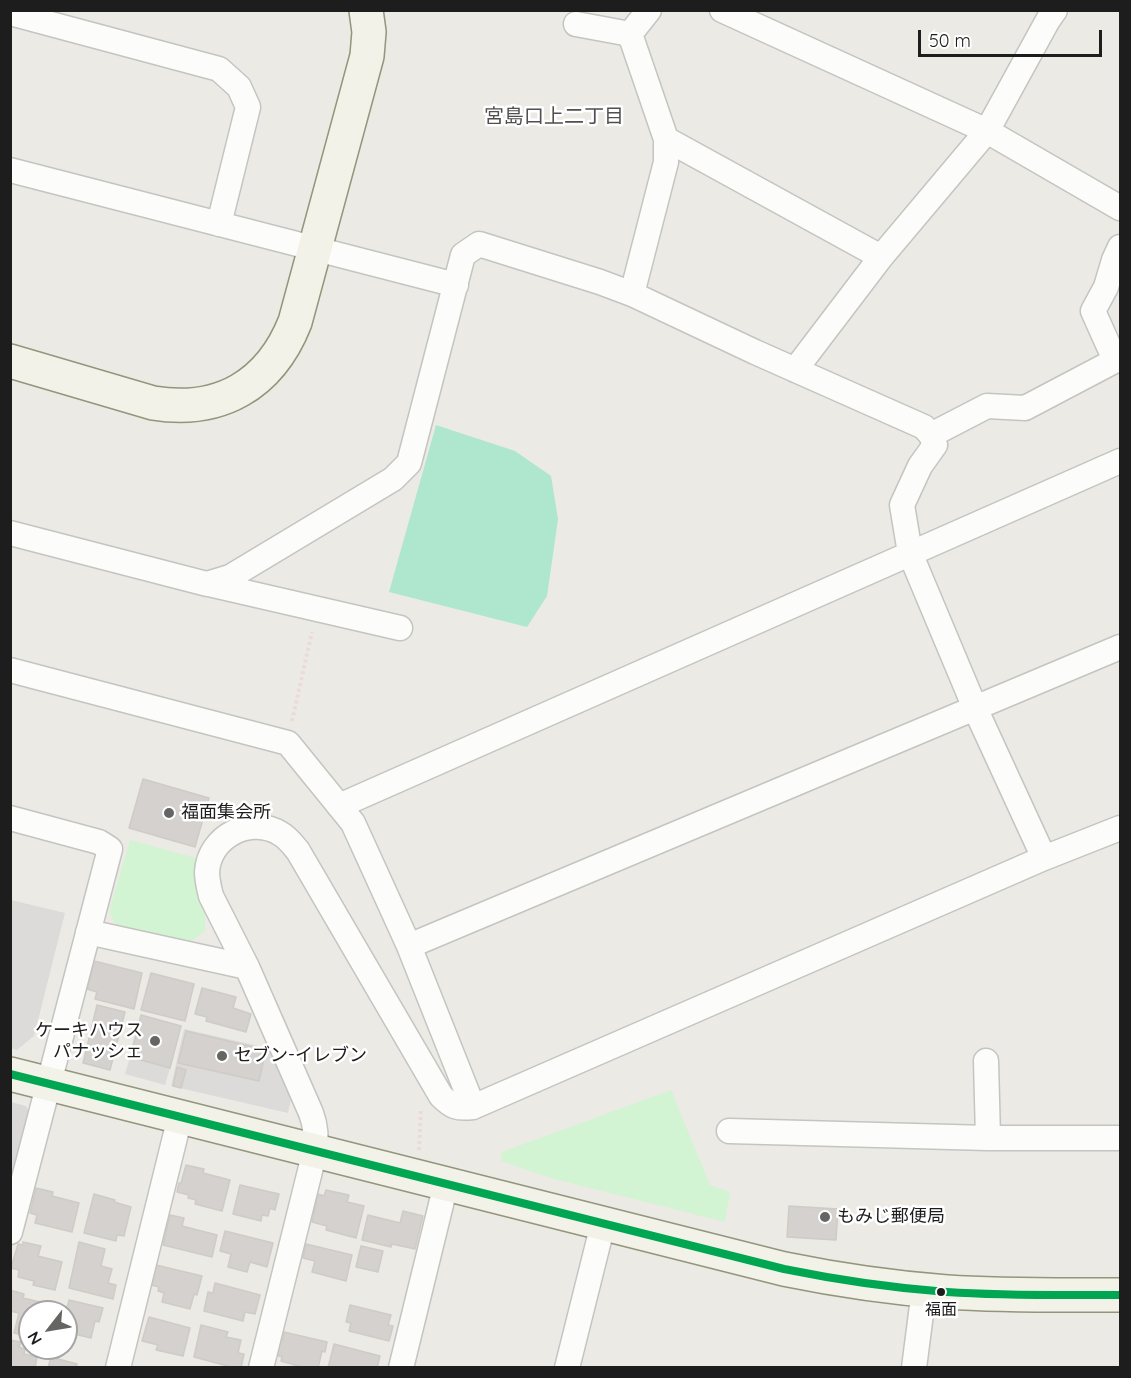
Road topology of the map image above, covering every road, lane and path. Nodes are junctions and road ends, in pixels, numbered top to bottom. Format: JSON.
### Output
{"nodes":[{"id":1,"x":366,"y":10,"type":"edge"},
{"id":2,"x":649,"y":10,"type":"edge"},
{"id":3,"x":722,"y":10,"type":"edge"},
{"id":4,"x":10,"y":13,"type":"edge"},
{"id":5,"x":1045,"y":14,"type":"edge"},
{"id":6,"x":576,"y":24,"type":"dead end"},
{"id":7,"x":630,"y":34,"type":"junction"},
{"id":8,"x":987,"y":131,"type":"junction"},
{"id":9,"x":666,"y":140,"type":"junction"},
{"id":10,"x":10,"y":170,"type":"edge"},
{"id":11,"x":1120,"y":208,"type":"edge"},
{"id":12,"x":219,"y":224,"type":"junction"},
{"id":13,"x":1120,"y":248,"type":"edge"},
{"id":14,"x":315,"y":249,"type":"junction"},
{"id":15,"x":880,"y":257,"type":"junction"},
{"id":16,"x":456,"y":285,"type":"junction"},
{"id":17,"x":632,"y":294,"type":"junction"},
{"id":18,"x":1118,"y":359,"type":"edge"},
{"id":19,"x":10,"y":361,"type":"edge"},
{"id":20,"x":795,"y":370,"type":"junction"},
{"id":21,"x":931,"y":435,"type":"junction"},
{"id":22,"x":1120,"y":461,"type":"edge"},
{"id":23,"x":10,"y":533,"type":"edge"},
{"id":24,"x":910,"y":553,"type":"junction"},
{"id":25,"x":207,"y":584,"type":"junction"},
{"id":26,"x":314,"y":624,"type":"dead end"},
{"id":27,"x":400,"y":628,"type":"dead end"},
{"id":28,"x":1120,"y":646,"type":"edge"},
{"id":29,"x":10,"y":670,"type":"edge"},
{"id":30,"x":975,"y":708,"type":"junction"},
{"id":31,"x":293,"y":717,"type":"dead end"},
{"id":32,"x":339,"y":806,"type":"junction"},
{"id":33,"x":10,"y":818,"type":"edge"},
{"id":34,"x":1120,"y":828,"type":"edge"},
{"id":35,"x":1044,"y":858,"type":"junction"},
{"id":36,"x":88,"y":932,"type":"junction"},
{"id":37,"x":409,"y":946,"type":"junction"},
{"id":38,"x":247,"y":967,"type":"junction"},
{"id":39,"x":986,"y":1061,"type":"dead end"},
{"id":40,"x":10,"y":1074,"type":"edge"},
{"id":41,"x":49,"y":1084,"type":"junction"},
{"id":42,"x":420,"y":1105,"type":"dead end"},
{"id":43,"x":473,"y":1107,"type":"junction"},
{"id":44,"x":180,"y":1117,"type":"junction"},
{"id":45,"x":729,"y":1131,"type":"dead end"},
{"id":46,"x":987,"y":1138,"type":"junction"},
{"id":47,"x":1120,"y":1138,"type":"edge"},
{"id":48,"x":419,"y":1150,"type":"dead end"},
{"id":49,"x":315,"y":1151,"type":"junction"},
{"id":50,"x":446,"y":1184,"type":"junction"},
{"id":51,"x":603,"y":1224,"type":"junction"},
{"id":52,"x":10,"y":1232,"type":"edge"},
{"id":53,"x":924,"y":1290,"type":"junction"},
{"id":54,"x":1120,"y":1295,"type":"edge"},
{"id":55,"x":118,"y":1368,"type":"edge"},
{"id":56,"x":261,"y":1368,"type":"edge"},
{"id":57,"x":401,"y":1368,"type":"edge"},
{"id":58,"x":567,"y":1368,"type":"edge"},
{"id":59,"x":914,"y":1368,"type":"edge"}],
"edges":[{"from":1,"to":14,"type":"street"},
{"from":2,"to":7,"type":"street"},
{"from":3,"to":8,"type":"street"},
{"from":4,"to":12,"type":"street"},
{"from":5,"to":8,"type":"street"},
{"from":6,"to":7,"type":"street"},
{"from":7,"to":9,"type":"street"},
{"from":8,"to":11,"type":"street"},
{"from":8,"to":15,"type":"street"},
{"from":9,"to":15,"type":"street"},
{"from":9,"to":17,"type":"street"},
{"from":10,"to":12,"type":"street"},
{"from":12,"to":14,"type":"street"},
{"from":13,"to":18,"type":"street"},
{"from":14,"to":16,"type":"street"},
{"from":14,"to":19,"type":"street"},
{"from":15,"to":20,"type":"street"},
{"from":16,"to":17,"type":"street"},
{"from":16,"to":25,"type":"street"},
{"from":17,"to":20,"type":"street"},
{"from":18,"to":21,"type":"street"},
{"from":20,"to":21,"type":"street"},
{"from":21,"to":24,"type":"street"},
{"from":22,"to":24,"type":"street"},
{"from":23,"to":25,"type":"street"},
{"from":24,"to":30,"type":"street"},
{"from":24,"to":32,"type":"street"},
{"from":25,"to":27,"type":"street"},
{"from":26,"to":31,"type":"path"},
{"from":28,"to":30,"type":"street"},
{"from":29,"to":32,"type":"street"},
{"from":30,"to":35,"type":"street"},
{"from":30,"to":37,"type":"street"},
{"from":32,"to":37,"type":"street"},
{"from":33,"to":36,"type":"street"},
{"from":34,"to":35,"type":"street"},
{"from":35,"to":43,"type":"street"},
{"from":36,"to":38,"type":"street"},
{"from":36,"to":41,"type":"street"},
{"from":37,"to":43,"type":"street"},
{"from":38,"to":43,"type":"street"},
{"from":38,"to":49,"type":"street"},
{"from":39,"to":46,"type":"street"},
{"from":40,"to":41,"type":"street"},
{"from":41,"to":44,"type":"street"},
{"from":41,"to":52,"type":"street"},
{"from":42,"to":48,"type":"path"},
{"from":44,"to":49,"type":"street"},
{"from":44,"to":55,"type":"street"},
{"from":45,"to":46,"type":"street"},
{"from":46,"to":47,"type":"street"},
{"from":49,"to":50,"type":"street"},
{"from":49,"to":56,"type":"street"},
{"from":50,"to":51,"type":"street"},
{"from":50,"to":57,"type":"street"},
{"from":51,"to":53,"type":"street"},
{"from":51,"to":58,"type":"street"},
{"from":53,"to":54,"type":"street"},
{"from":53,"to":59,"type":"street"}]}
